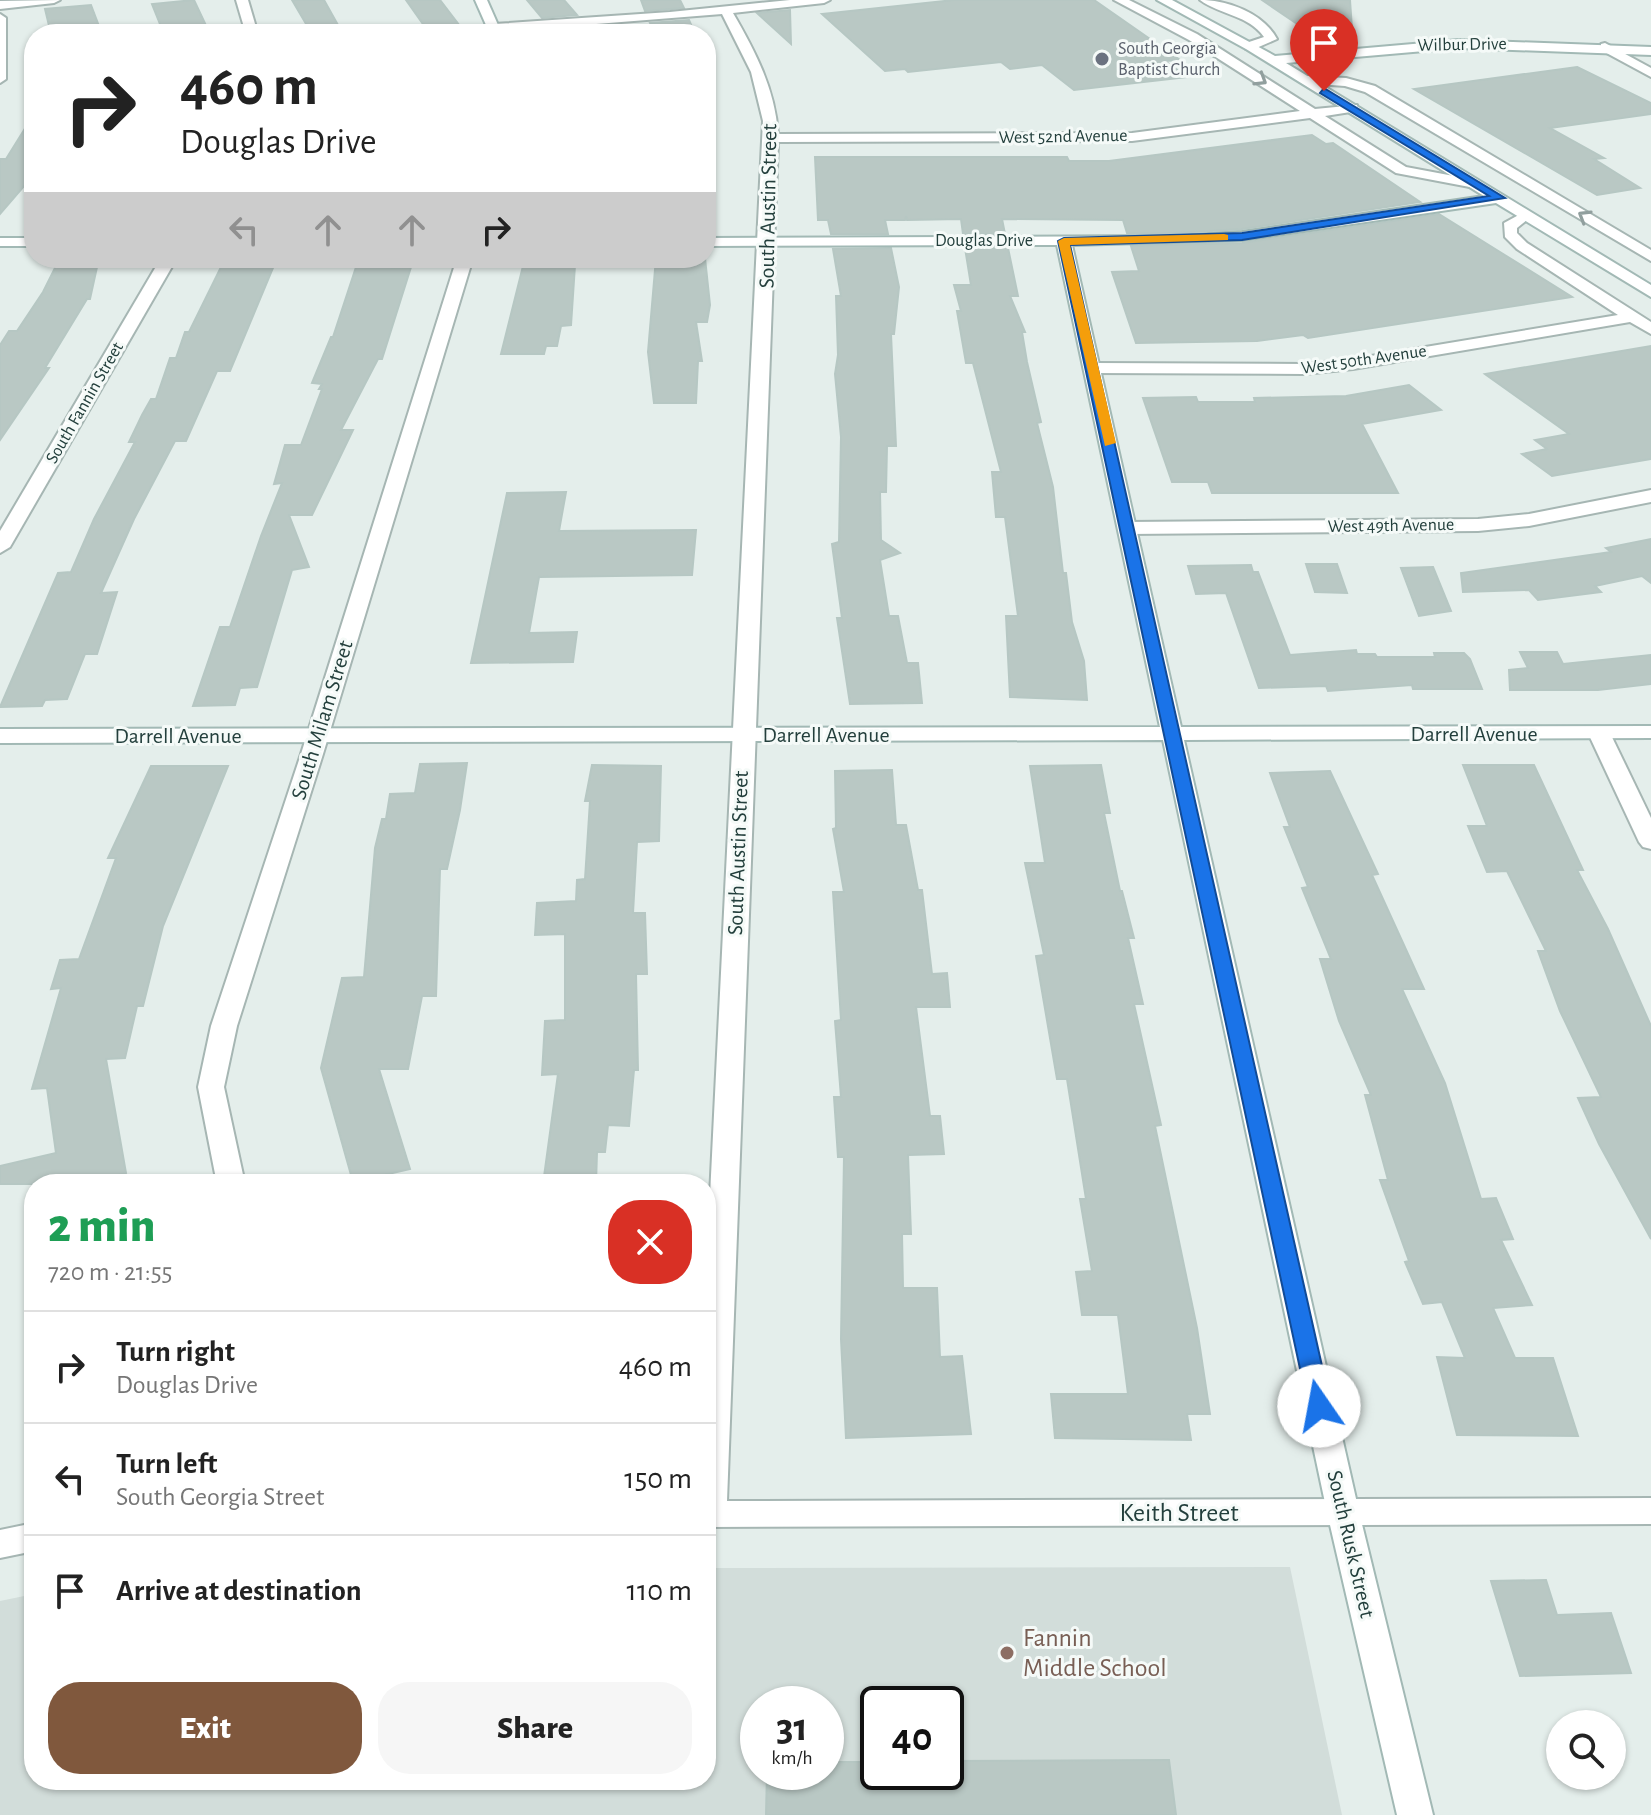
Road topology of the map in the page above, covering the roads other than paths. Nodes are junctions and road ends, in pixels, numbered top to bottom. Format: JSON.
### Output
{"nodes":[{"id":1,"x":54,"y":0,"type":"edge"},
{"id":2,"x":242,"y":0,"type":"edge"},
{"id":3,"x":481,"y":0,"type":"edge"},
{"id":4,"x":824,"y":0,"type":"edge"},
{"id":5,"x":1120,"y":0,"type":"edge"},
{"id":6,"x":1163,"y":0,"type":"edge"},
{"id":7,"x":1206,"y":0,"type":"edge"},
{"id":8,"x":0,"y":5,"type":"edge"},
{"id":9,"x":726,"y":11,"type":"junction"},
{"id":10,"x":0,"y":18,"type":"edge"},
{"id":11,"x":249,"y":24,"type":"edge"},
{"id":12,"x":492,"y":24,"type":"edge"},
{"id":13,"x":576,"y":24,"type":"edge"},
{"id":14,"x":1250,"y":46,"type":"junction"},
{"id":15,"x":1605,"y":47,"type":"junction"},
{"id":16,"x":1651,"y":51,"type":"edge"},
{"id":17,"x":1273,"y":60,"type":"junction"},
{"id":18,"x":1651,"y":73,"type":"edge"},
{"id":19,"x":0,"y":79,"type":"edge"},
{"id":20,"x":1307,"y":80,"type":"junction"},
{"id":21,"x":1352,"y":108,"type":"junction"},
{"id":22,"x":1314,"y":113,"type":"junction"},
{"id":23,"x":771,"y":138,"type":"junction"},
{"id":24,"x":1475,"y":184,"type":"junction"},
{"id":25,"x":1499,"y":198,"type":"junction"},
{"id":26,"x":1526,"y":215,"type":"junction"},
{"id":27,"x":1064,"y":241,"type":"junction"},
{"id":28,"x":0,"y":242,"type":"edge"},
{"id":29,"x":24,"y":242,"type":"edge"},
{"id":30,"x":716,"y":242,"type":"edge"},
{"id":31,"x":769,"y":242,"type":"junction"},
{"id":32,"x":1651,"y":256,"type":"edge"},
{"id":33,"x":163,"y":268,"type":"edge"},
{"id":34,"x":462,"y":268,"type":"edge"},
{"id":35,"x":1651,"y":292,"type":"edge"},
{"id":36,"x":1633,"y":317,"type":"junction"},
{"id":37,"x":1651,"y":329,"type":"edge"},
{"id":38,"x":1093,"y":368,"type":"junction"},
{"id":39,"x":1651,"y":496,"type":"edge"},
{"id":40,"x":1128,"y":528,"type":"junction"},
{"id":41,"x":0,"y":547,"type":"edge"},
{"id":42,"x":1651,"y":732,"type":"edge"},
{"id":43,"x":1599,"y":733,"type":"junction"},
{"id":44,"x":743,"y":735,"type":"junction"},
{"id":45,"x":1172,"y":735,"type":"junction"},
{"id":46,"x":0,"y":736,"type":"edge"},
{"id":47,"x":318,"y":736,"type":"junction"},
{"id":48,"x":1651,"y":842,"type":"edge"},
{"id":49,"x":229,"y":1174,"type":"edge"},
{"id":50,"x":716,"y":1336,"type":"edge"},
{"id":51,"x":1651,"y":1511,"type":"edge"},
{"id":52,"x":1343,"y":1512,"type":"junction"},
{"id":53,"x":716,"y":1514,"type":"edge"},
{"id":54,"x":24,"y":1539,"type":"edge"},
{"id":55,"x":0,"y":1544,"type":"edge"},
{"id":56,"x":1415,"y":1815,"type":"edge"}],
"edges":[{"from":1,"to":8,"type":"street"},
{"from":2,"to":11,"type":"street"},
{"from":3,"to":12,"type":"street"},
{"from":4,"to":9,"type":"street"},
{"from":5,"to":22,"type":"street","one_way":true},
{"from":6,"to":14,"type":"street"},
{"from":7,"to":14,"type":"street"},
{"from":9,"to":13,"type":"street"},
{"from":9,"to":23,"type":"street","name":"South Austin Street"},
{"from":10,"to":19,"type":"street"},
{"from":14,"to":17,"type":"street"},
{"from":15,"to":16,"type":"street","name":"Wilbur Drive"},
{"from":15,"to":17,"type":"street","name":"Wilbur Drive"},
{"from":15,"to":18,"type":"street"},
{"from":17,"to":20,"type":"street"},
{"from":20,"to":21,"type":"street"},
{"from":32,"to":20,"type":"street","one_way":true},
{"from":21,"to":22,"type":"street","name":"West 52nd Avenue"},
{"from":21,"to":24,"type":"street"},
{"from":22,"to":23,"type":"street","name":"West 52nd Avenue"},
{"from":22,"to":24,"type":"street"},
{"from":23,"to":31,"type":"street","name":"South Austin Street"},
{"from":24,"to":25,"type":"street"},
{"from":25,"to":26,"type":"street"},
{"from":25,"to":27,"type":"street","name":"Douglas Drive"},
{"from":26,"to":35,"type":"street"},
{"from":26,"to":36,"type":"street"},
{"from":27,"to":31,"type":"street","name":"Douglas Drive"},
{"from":27,"to":38,"type":"street","name":"South Rusk Street"},
{"from":28,"to":29,"type":"street"},
{"from":30,"to":31,"type":"street","name":"Douglas Drive"},
{"from":31,"to":44,"type":"street","name":"South Austin Street"},
{"from":33,"to":41,"type":"street","name":"South Fannin Street"},
{"from":34,"to":47,"type":"street","name":"South Milam Street"},
{"from":36,"to":37,"type":"street"},
{"from":36,"to":38,"type":"street","name":"West 50th Avenue"},
{"from":38,"to":40,"type":"street","name":"South Rusk Street"},
{"from":39,"to":40,"type":"street","name":"West 49th Avenue"},
{"from":40,"to":45,"type":"street","name":"South Rusk Street"},
{"from":42,"to":43,"type":"street","name":"Darrell Avenue"},
{"from":43,"to":45,"type":"street","name":"Darrell Avenue"},
{"from":43,"to":48,"type":"street"},
{"from":44,"to":45,"type":"street","name":"Darrell Avenue"},
{"from":44,"to":47,"type":"street","name":"Darrell Avenue"},
{"from":44,"to":50,"type":"street","name":"South Austin Street"},
{"from":45,"to":52,"type":"street","name":"South Rusk Street"},
{"from":46,"to":47,"type":"street","name":"Darrell Avenue"},
{"from":47,"to":49,"type":"street","name":"South Milam Street"},
{"from":51,"to":52,"type":"street","name":"Keith Street"},
{"from":52,"to":53,"type":"street","name":"Keith Street"},
{"from":52,"to":56,"type":"street","name":"South Rusk Street"},
{"from":54,"to":55,"type":"street"}]}
